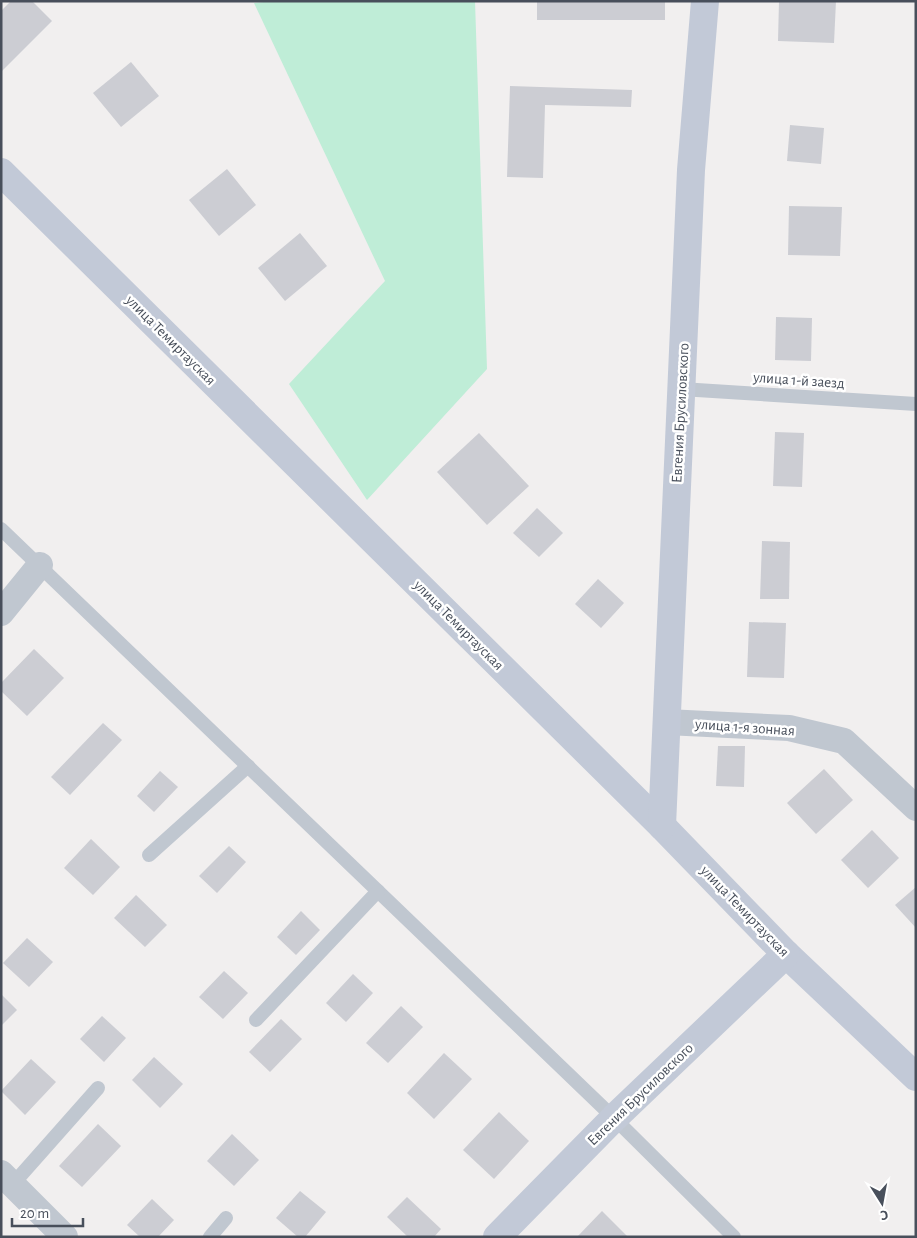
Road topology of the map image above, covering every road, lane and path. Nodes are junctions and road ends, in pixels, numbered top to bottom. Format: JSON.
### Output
{"nodes":[{"id":1,"x":705,"y":1,"type":"edge"},
{"id":2,"x":1,"y":172,"type":"edge"},
{"id":3,"x":681,"y":389,"type":"junction"},
{"id":4,"x":916,"y":404,"type":"edge"},
{"id":5,"x":1,"y":528,"type":"edge"},
{"id":6,"x":40,"y":565,"type":"junction"},
{"id":7,"x":1,"y":613,"type":"edge"},
{"id":8,"x":666,"y":722,"type":"junction"},
{"id":9,"x":248,"y":766,"type":"junction"},
{"id":10,"x":916,"y":808,"type":"edge"},
{"id":11,"x":662,"y":826,"type":"junction"},
{"id":12,"x":149,"y":855,"type":"dead end"},
{"id":13,"x":378,"y":891,"type":"junction"},
{"id":14,"x":786,"y":954,"type":"junction"},
{"id":15,"x":256,"y":1020,"type":"dead end"},
{"id":16,"x":916,"y":1077,"type":"edge"},
{"id":17,"x":98,"y":1088,"type":"dead end"},
{"id":18,"x":614,"y":1118,"type":"junction"},
{"id":19,"x":7,"y":1178,"type":"edge"},
{"id":20,"x":226,"y":1218,"type":"dead end"},
{"id":21,"x":65,"y":1237,"type":"edge"},
{"id":22,"x":210,"y":1237,"type":"edge"},
{"id":23,"x":497,"y":1237,"type":"edge"},
{"id":24,"x":734,"y":1237,"type":"edge"}],
"edges":[{"from":1,"to":3,"type":"street","name":"Евгения Брусиловского"},
{"from":2,"to":11,"type":"street","name":"улица Темиртауская"},
{"from":3,"to":4,"type":"lane","name":"улица 1-й заезд"},
{"from":3,"to":8,"type":"street","name":"Евгения Брусиловского"},
{"from":5,"to":6,"type":"lane"},
{"from":6,"to":7,"type":"street"},
{"from":6,"to":9,"type":"lane"},
{"from":8,"to":10,"type":"street","name":"улица 1-я зонная"},
{"from":8,"to":11,"type":"street","name":"Евгения Брусиловского"},
{"from":9,"to":12,"type":"lane"},
{"from":9,"to":13,"type":"lane"},
{"from":11,"to":14,"type":"street","name":"улица Темиртауская"},
{"from":13,"to":15,"type":"lane"},
{"from":13,"to":18,"type":"lane"},
{"from":14,"to":16,"type":"street","name":"улица Темиртауская"},
{"from":14,"to":18,"type":"street","name":"Евгения Брусиловского"},
{"from":17,"to":19,"type":"lane"},
{"from":18,"to":23,"type":"street","name":"Евгения Брусиловского"},
{"from":18,"to":24,"type":"lane"},
{"from":19,"to":21,"type":"street"},
{"from":20,"to":22,"type":"lane"}]}
